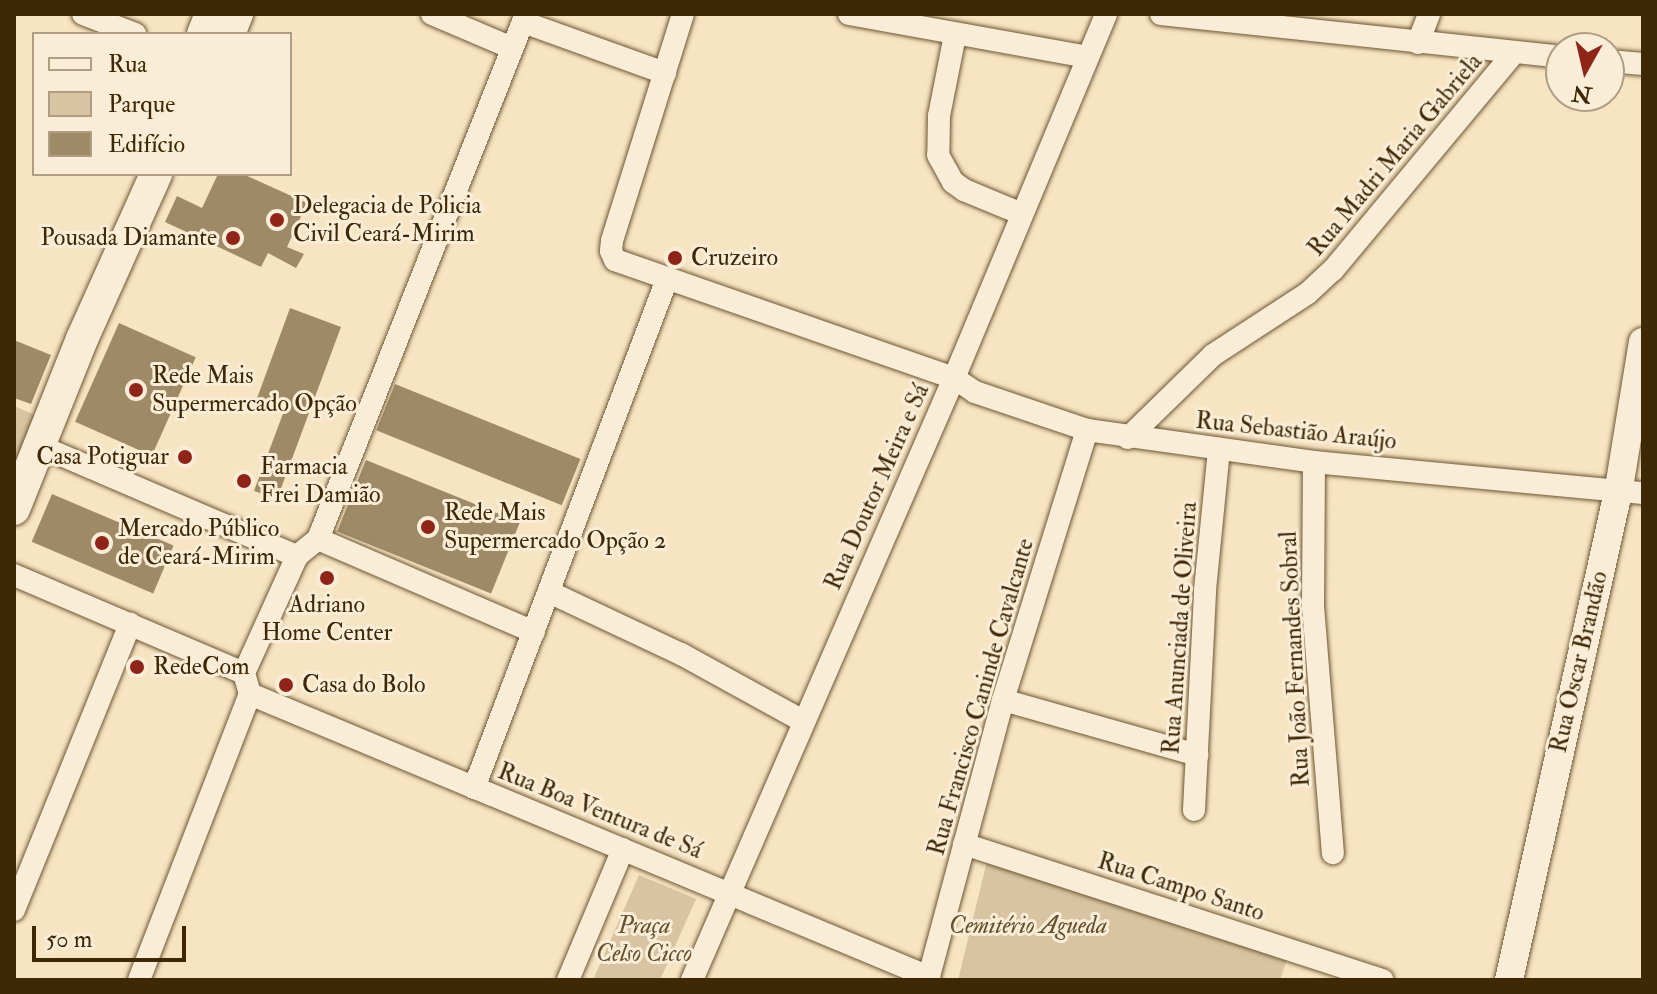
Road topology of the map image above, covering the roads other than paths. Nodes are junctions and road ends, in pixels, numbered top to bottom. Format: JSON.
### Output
{"nodes":[{"id":1,"x":83,"y":14,"type":"edge"},
{"id":2,"x":432,"y":14,"type":"edge"},
{"id":3,"x":683,"y":14,"type":"edge"},
{"id":4,"x":849,"y":14,"type":"edge"},
{"id":5,"x":1106,"y":14,"type":"edge"},
{"id":6,"x":1161,"y":14,"type":"edge"},
{"id":7,"x":1429,"y":14,"type":"edge"},
{"id":8,"x":524,"y":18,"type":"edge"},
{"id":9,"x":130,"y":32,"type":"edge"},
{"id":10,"x":955,"y":35,"type":"junction"},
{"id":11,"x":1418,"y":43,"type":"junction"},
{"id":12,"x":512,"y":48,"type":"junction"},
{"id":13,"x":1513,"y":54,"type":"junction"},
{"id":14,"x":1545,"y":56,"type":"edge"},
{"id":15,"x":1087,"y":57,"type":"junction"},
{"id":16,"x":665,"y":73,"type":"junction"},
{"id":17,"x":155,"y":176,"type":"edge"},
{"id":18,"x":1022,"y":214,"type":"junction"},
{"id":19,"x":667,"y":279,"type":"junction"},
{"id":20,"x":1643,"y":342,"type":"edge"},
{"id":21,"x":954,"y":378,"type":"junction"},
{"id":22,"x":1087,"y":430,"type":"junction"},
{"id":23,"x":1128,"y":438,"type":"junction"},
{"id":24,"x":40,"y":446,"type":"junction"},
{"id":25,"x":1219,"y":449,"type":"junction"},
{"id":26,"x":1314,"y":462,"type":"junction"},
{"id":27,"x":1631,"y":490,"type":"edge"},
{"id":28,"x":14,"y":509,"type":"edge"},
{"id":29,"x":318,"y":539,"type":"junction"},
{"id":30,"x":297,"y":556,"type":"junction"},
{"id":31,"x":14,"y":575,"type":"edge"},
{"id":32,"x":549,"y":592,"type":"junction"},
{"id":33,"x":130,"y":624,"type":"junction"},
{"id":34,"x":534,"y":632,"type":"junction"},
{"id":35,"x":247,"y":684,"type":"junction"},
{"id":36,"x":1003,"y":700,"type":"junction"},
{"id":37,"x":803,"y":721,"type":"junction"},
{"id":38,"x":1197,"y":755,"type":"junction"},
{"id":39,"x":474,"y":788,"type":"junction"},
{"id":40,"x":1194,"y":810,"type":"dead end"},
{"id":41,"x":964,"y":844,"type":"junction"},
{"id":42,"x":623,"y":849,"type":"junction"},
{"id":43,"x":1333,"y":853,"type":"dead end"},
{"id":44,"x":731,"y":894,"type":"junction"},
{"id":45,"x":14,"y":910,"type":"edge"},
{"id":46,"x":929,"y":979,"type":"edge"},
{"id":47,"x":139,"y":980,"type":"edge"},
{"id":48,"x":568,"y":980,"type":"edge"},
{"id":49,"x":692,"y":980,"type":"edge"},
{"id":50,"x":1382,"y":980,"type":"edge"},
{"id":51,"x":1509,"y":980,"type":"edge"}],
"edges":[{"from":1,"to":9,"type":"street"},
{"from":2,"to":12,"type":"street"},
{"from":3,"to":16,"type":"street"},
{"from":4,"to":10,"type":"street"},
{"from":5,"to":15,"type":"street","name":"Rua Doutor Meira e Sá"},
{"from":6,"to":11,"type":"street"},
{"from":7,"to":11,"type":"street"},
{"from":8,"to":12,"type":"street"},
{"from":8,"to":16,"type":"street"},
{"from":10,"to":15,"type":"street"},
{"from":10,"to":18,"type":"street"},
{"from":11,"to":13,"type":"street"},
{"from":12,"to":29,"type":"street"},
{"from":13,"to":14,"type":"street"},
{"from":13,"to":23,"type":"street","name":"Rua Madri Maria Gabriela"},
{"from":15,"to":18,"type":"street","name":"Rua Doutor Meira e Sá"},
{"from":16,"to":19,"type":"street","name":"Rua Sebastião Araújo"},
{"from":17,"to":24,"type":"main road"},
{"from":18,"to":21,"type":"street","name":"Rua Doutor Meira e Sá"},
{"from":19,"to":21,"type":"street","name":"Rua Sebastião Araújo"},
{"from":19,"to":32,"type":"street"},
{"from":20,"to":27,"type":"street","name":"Rua Oscar Brandão"},
{"from":21,"to":22,"type":"street","name":"Rua Sebastião Araújo"},
{"from":21,"to":37,"type":"street","name":"Rua Doutor Meira e Sá"},
{"from":22,"to":23,"type":"street","name":"Rua Sebastião Araújo"},
{"from":22,"to":36,"type":"street","name":"Rua Francisco Caninde Cavalcante"},
{"from":23,"to":25,"type":"street","name":"Rua Sebastião Araújo"},
{"from":24,"to":28,"type":"main road"},
{"from":24,"to":30,"type":"street"},
{"from":25,"to":26,"type":"street","name":"Rua Sebastião Araújo"},
{"from":25,"to":38,"type":"street","name":"Rua Anunciada de Oliveira"},
{"from":26,"to":27,"type":"street","name":"Rua Sebastião Araújo"},
{"from":26,"to":43,"type":"street","name":"Rua João Fernandes Sobral"},
{"from":27,"to":51,"type":"street","name":"Rua Oscar Brandão"},
{"from":29,"to":30,"type":"street"},
{"from":29,"to":34,"type":"street"},
{"from":30,"to":35,"type":"street"},
{"from":31,"to":33,"type":"street","name":"Rua Boa Ventura de Sá"},
{"from":32,"to":34,"type":"street"},
{"from":32,"to":37,"type":"street"},
{"from":33,"to":35,"type":"street","name":"Rua Boa Ventura de Sá"},
{"from":33,"to":45,"type":"street"},
{"from":34,"to":39,"type":"street"},
{"from":35,"to":39,"type":"street","name":"Rua Boa Ventura de Sá"},
{"from":35,"to":47,"type":"street"},
{"from":36,"to":38,"type":"street"},
{"from":36,"to":41,"type":"street","name":"Rua Francisco Caninde Cavalcante"},
{"from":37,"to":44,"type":"street","name":"Rua Doutor Meira e Sá"},
{"from":38,"to":40,"type":"street","name":"Rua Anunciada de Oliveira"},
{"from":39,"to":42,"type":"street","name":"Rua Boa Ventura de Sá"},
{"from":41,"to":46,"type":"street","name":"Rua Francisco Caninde Cavalcante"},
{"from":41,"to":50,"type":"street","name":"Rua Campo Santo"},
{"from":42,"to":44,"type":"street","name":"Rua Boa Ventura de Sá"},
{"from":42,"to":48,"type":"street"},
{"from":44,"to":46,"type":"street","name":"Rua Boa Ventura de Sá"},
{"from":44,"to":49,"type":"street","name":"Rua Doutor Meira e Sá"}]}
